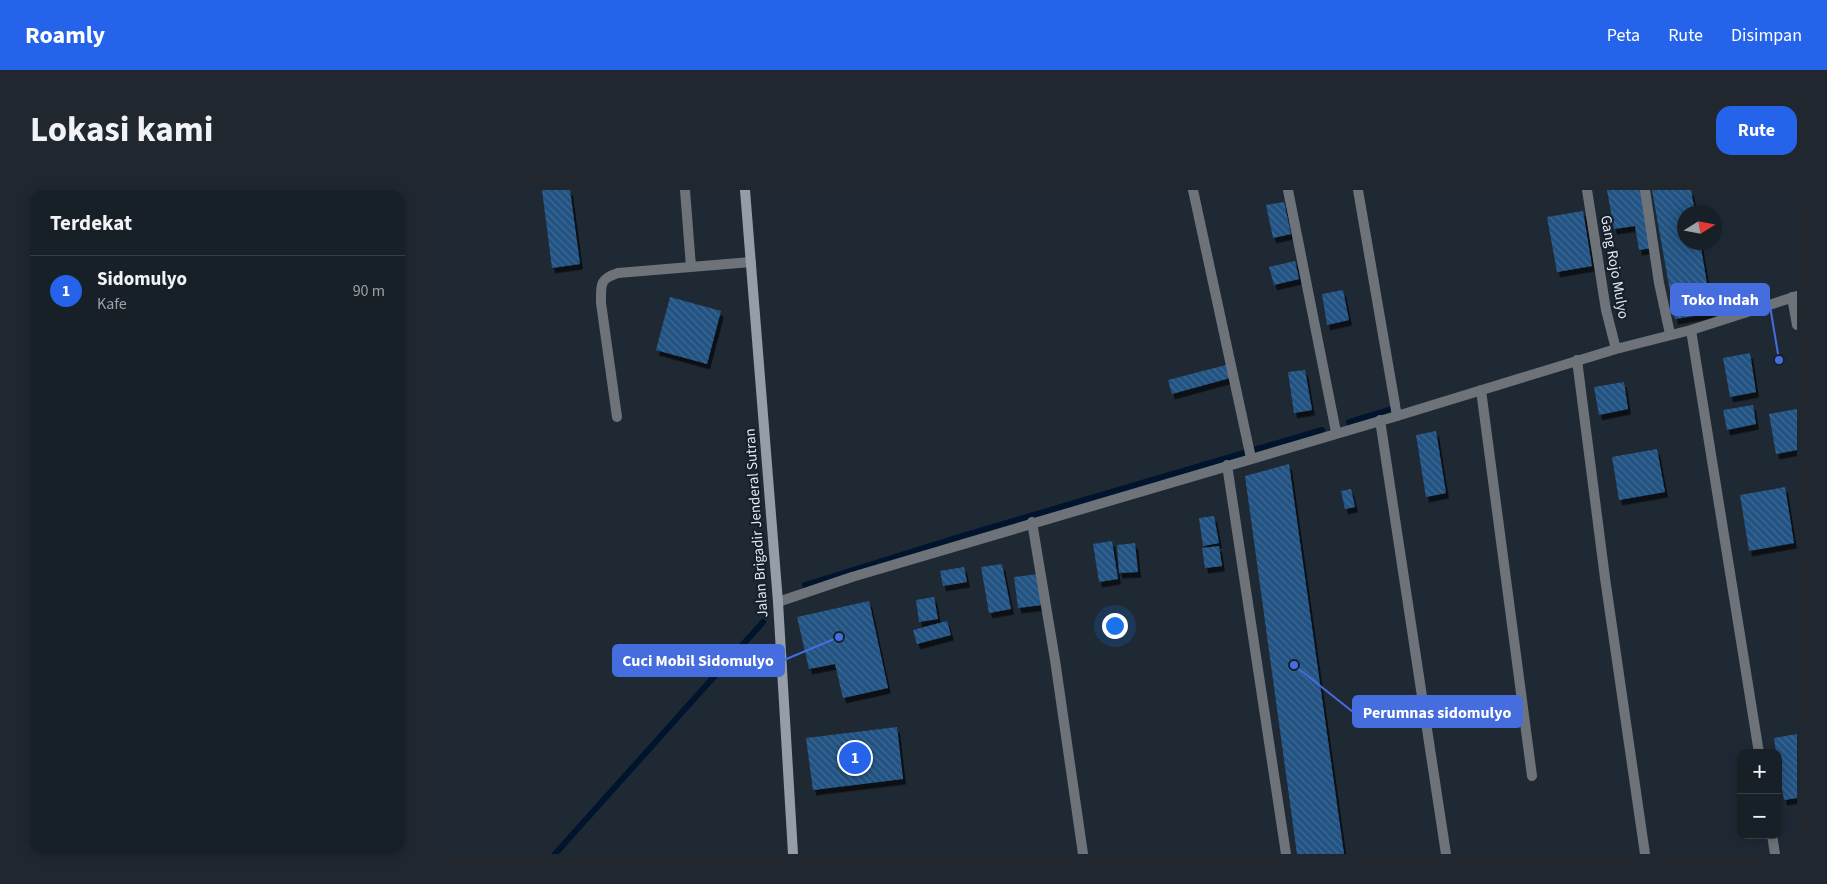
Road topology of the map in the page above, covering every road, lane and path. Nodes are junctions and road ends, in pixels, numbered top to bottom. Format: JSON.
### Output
{"nodes":[{"id":1,"x":685,"y":190,"type":"edge"},
{"id":2,"x":745,"y":190,"type":"edge"},
{"id":3,"x":1193,"y":190,"type":"edge"},
{"id":4,"x":1288,"y":190,"type":"edge"},
{"id":5,"x":1358,"y":190,"type":"edge"},
{"id":6,"x":1587,"y":190,"type":"edge"},
{"id":7,"x":1645,"y":190,"type":"edge"},
{"id":8,"x":751,"y":262,"type":"junction"},
{"id":9,"x":691,"y":267,"type":"junction"},
{"id":10,"x":1795,"y":296,"type":"edge"},
{"id":11,"x":1797,"y":325,"type":"edge"},
{"id":12,"x":1669,"y":330,"type":"junction"},
{"id":13,"x":1691,"y":330,"type":"junction"},
{"id":14,"x":1615,"y":346,"type":"junction"},
{"id":15,"x":1577,"y":360,"type":"junction"},
{"id":16,"x":1481,"y":390,"type":"junction"},
{"id":17,"x":1396,"y":410,"type":"junction"},
{"id":18,"x":617,"y":417,"type":"dead end"},
{"id":19,"x":1379,"y":420,"type":"junction"},
{"id":20,"x":1336,"y":432,"type":"junction"},
{"id":21,"x":1250,"y":453,"type":"junction"},
{"id":22,"x":1227,"y":465,"type":"junction"},
{"id":23,"x":1032,"y":522,"type":"junction"},
{"id":24,"x":777,"y":602,"type":"junction"},
{"id":25,"x":1758,"y":749,"type":"edge"},
{"id":26,"x":1532,"y":776,"type":"dead end"},
{"id":27,"x":1773,"y":839,"type":"edge"},
{"id":28,"x":793,"y":854,"type":"edge"},
{"id":29,"x":1083,"y":854,"type":"edge"},
{"id":30,"x":1286,"y":854,"type":"edge"},
{"id":31,"x":1446,"y":854,"type":"edge"},
{"id":32,"x":1645,"y":854,"type":"edge"},
{"id":33,"x":1775,"y":854,"type":"edge"}],
"edges":[{"from":1,"to":9,"type":"street"},
{"from":2,"to":8,"type":"main road","name":"Jalan Brigadir Jenderal Sutran"},
{"from":3,"to":21,"type":"street"},
{"from":4,"to":20,"type":"street"},
{"from":5,"to":17,"type":"street"},
{"from":6,"to":14,"type":"street","name":"Gang Rojo Mulyo"},
{"from":7,"to":12,"type":"street"},
{"from":8,"to":9,"type":"street"},
{"from":8,"to":24,"type":"main road","name":"Jalan Brigadir Jenderal Sutran"},
{"from":9,"to":18,"type":"street"},
{"from":10,"to":11,"type":"street"},
{"from":10,"to":13,"type":"street"},
{"from":12,"to":13,"type":"street"},
{"from":12,"to":14,"type":"street"},
{"from":13,"to":25,"type":"street"},
{"from":14,"to":15,"type":"street"},
{"from":15,"to":16,"type":"street"},
{"from":15,"to":32,"type":"street"},
{"from":16,"to":17,"type":"street"},
{"from":16,"to":26,"type":"street"},
{"from":17,"to":19,"type":"street"},
{"from":19,"to":20,"type":"street"},
{"from":19,"to":31,"type":"street"},
{"from":20,"to":21,"type":"street"},
{"from":21,"to":22,"type":"street"},
{"from":22,"to":23,"type":"street"},
{"from":22,"to":30,"type":"street"},
{"from":23,"to":24,"type":"street"},
{"from":23,"to":29,"type":"street"},
{"from":24,"to":28,"type":"main road","name":"Jalan Brigadir Jenderal Sutran"},
{"from":27,"to":33,"type":"street"}]}
